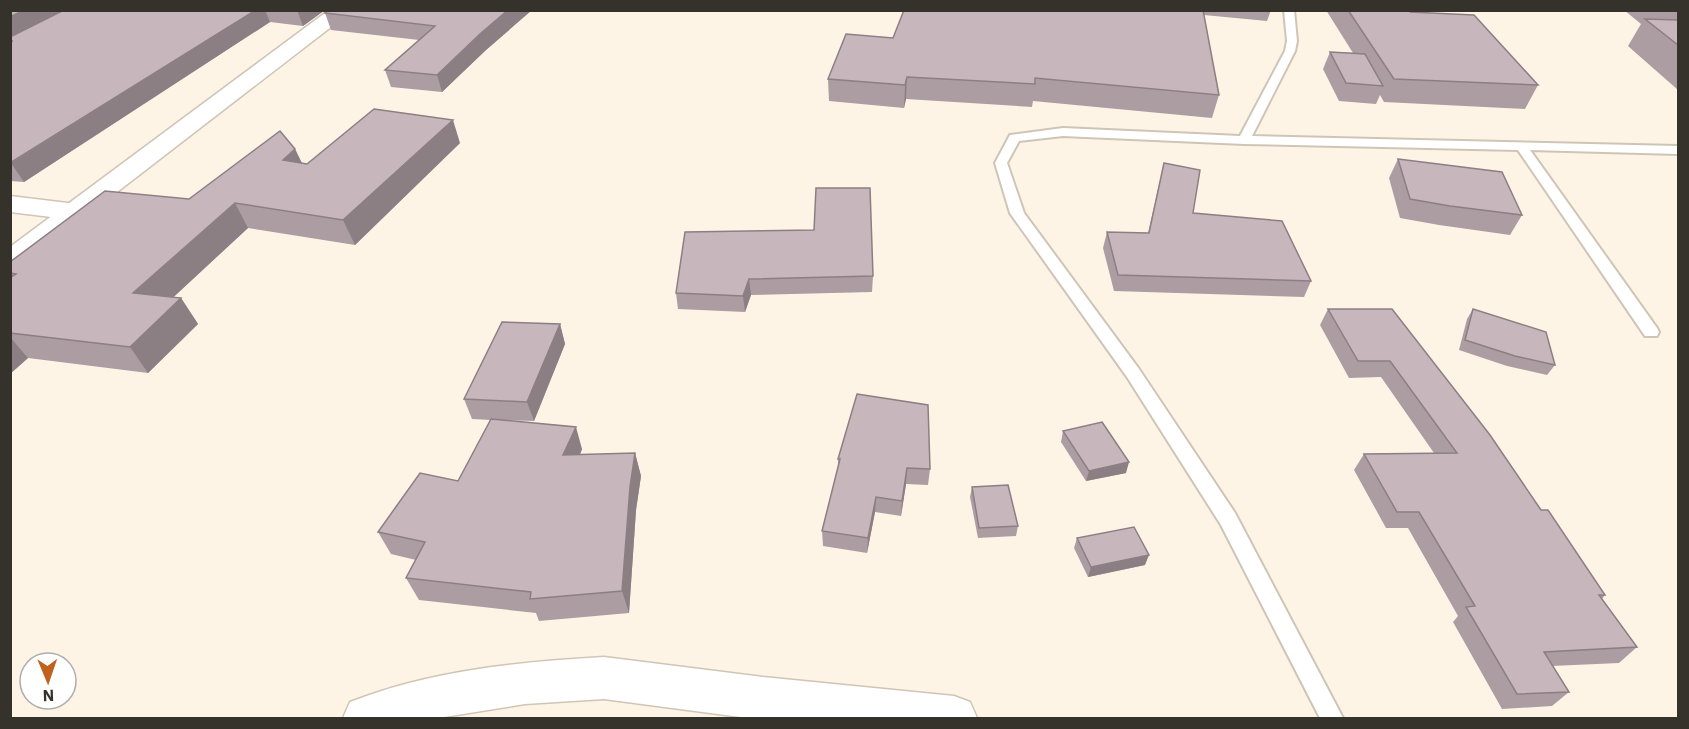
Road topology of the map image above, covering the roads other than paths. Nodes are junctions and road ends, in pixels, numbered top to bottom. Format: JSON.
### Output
{"nodes":[{"id":1,"x":343,"y":10,"type":"edge"},
{"id":2,"x":1289,"y":10,"type":"edge"},
{"id":3,"x":1244,"y":140,"type":"junction"},
{"id":4,"x":1521,"y":146,"type":"junction"},
{"id":5,"x":1678,"y":150,"type":"edge"},
{"id":6,"x":10,"y":204,"type":"edge"},
{"id":7,"x":76,"y":212,"type":"junction"},
{"id":8,"x":10,"y":261,"type":"edge"},
{"id":9,"x":1651,"y":332,"type":"dead end"},
{"id":10,"x":366,"y":718,"type":"edge"},
{"id":11,"x":954,"y":718,"type":"edge"},
{"id":12,"x":1332,"y":718,"type":"edge"}],
"edges":[{"from":1,"to":7,"type":"street"},
{"from":2,"to":3,"type":"lane"},
{"from":3,"to":4,"type":"lane"},
{"from":3,"to":12,"type":"lane"},
{"from":4,"to":5,"type":"lane"},
{"from":4,"to":9,"type":"lane"},
{"from":6,"to":7,"type":"street"},
{"from":7,"to":8,"type":"street"},
{"from":10,"to":11,"type":"street"}]}
